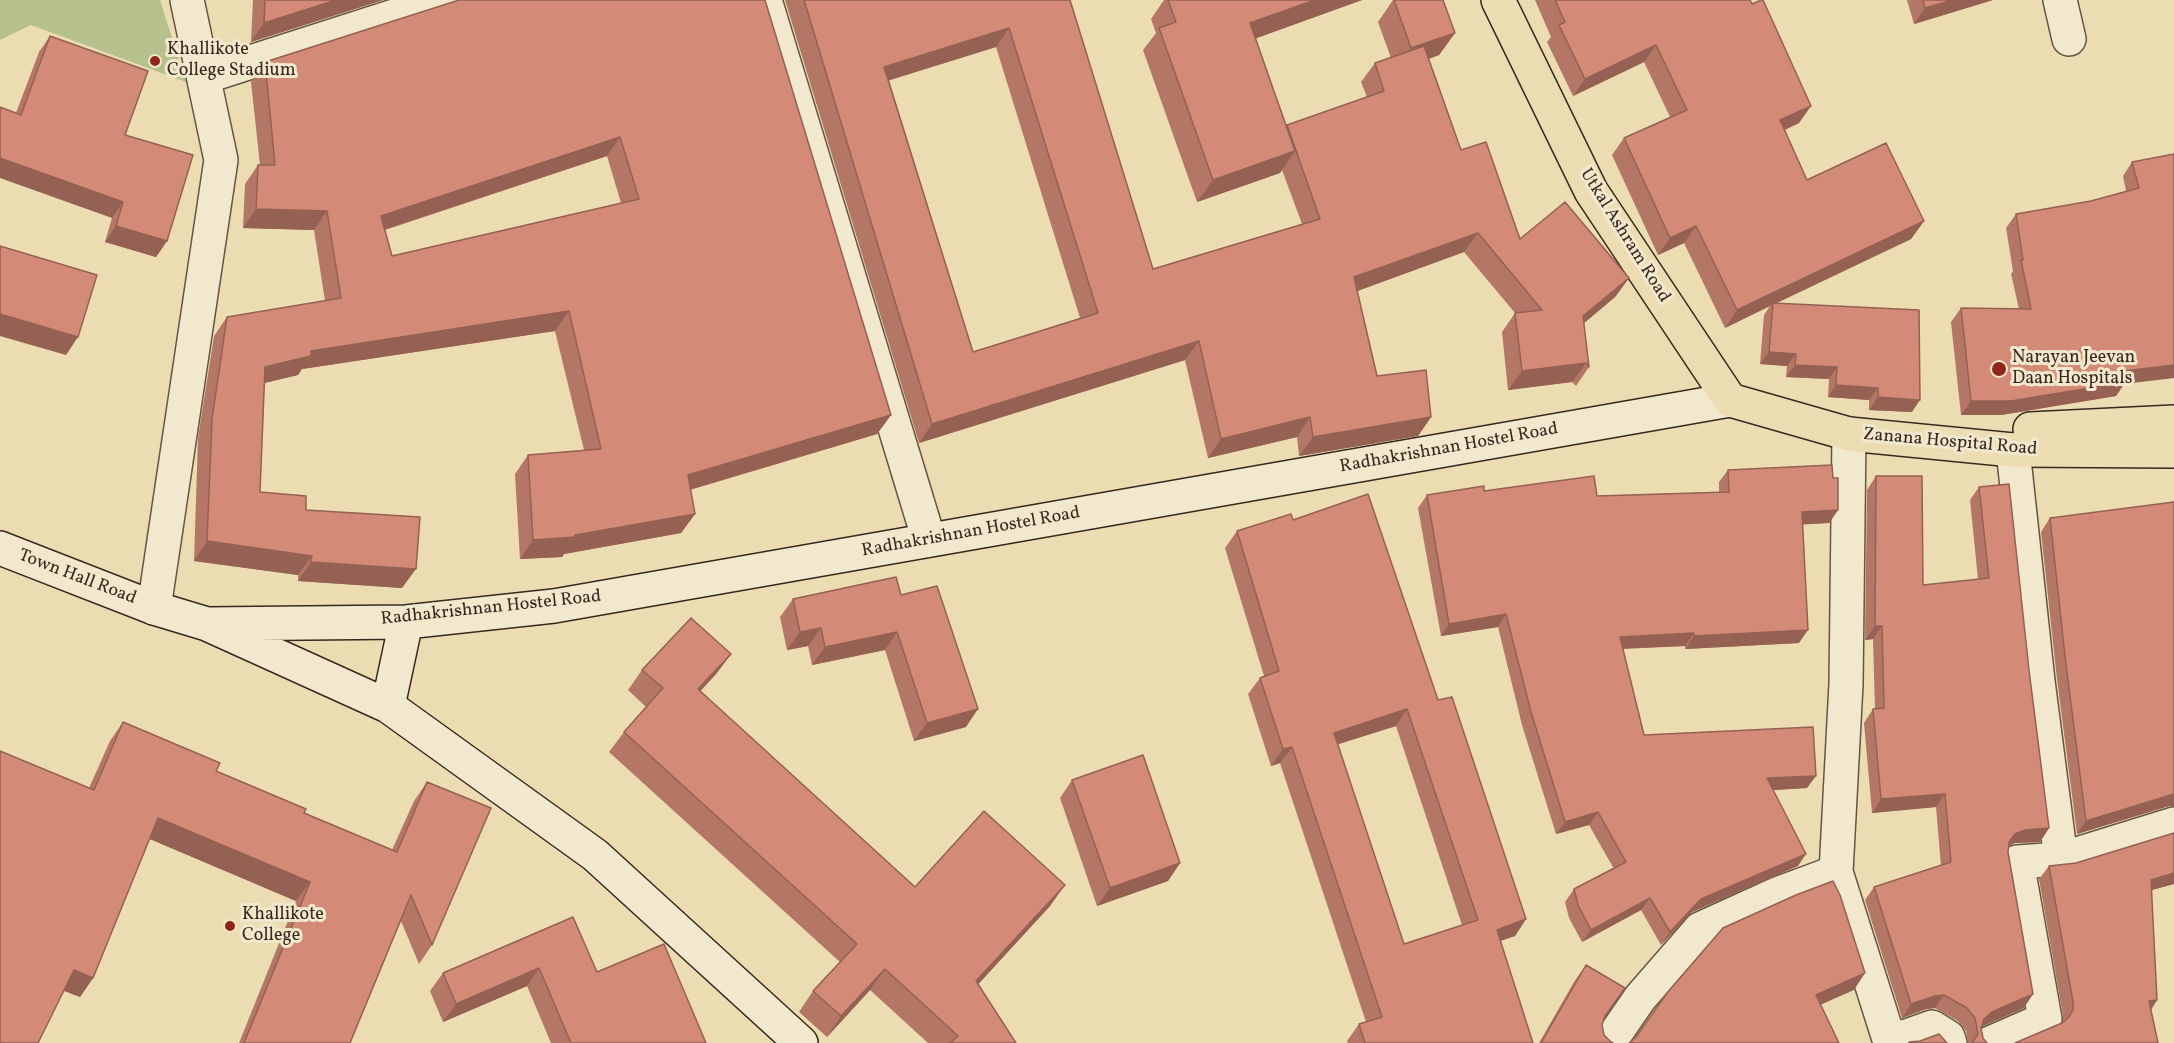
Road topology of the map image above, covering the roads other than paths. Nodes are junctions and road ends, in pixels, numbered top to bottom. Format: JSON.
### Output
{"nodes":[{"id":1,"x":188,"y":0,"type":"edge"},
{"id":2,"x":444,"y":0,"type":"edge"},
{"id":3,"x":765,"y":0,"type":"edge"},
{"id":4,"x":1498,"y":0,"type":"edge"},
{"id":5,"x":2060,"y":0,"type":"edge"},
{"id":6,"x":2070,"y":39,"type":"dead end"},
{"id":7,"x":204,"y":77,"type":"junction"},
{"id":8,"x":1730,"y":400,"type":"junction"},
{"id":9,"x":1849,"y":434,"type":"junction"},
{"id":10,"x":2173,"y":447,"type":"edge"},
{"id":11,"x":2013,"y":450,"type":"junction"},
{"id":12,"x":929,"y":540,"type":"junction"},
{"id":13,"x":0,"y":548,"type":"edge"},
{"id":14,"x":154,"y":608,"type":"junction"},
{"id":15,"x":406,"y":622,"type":"junction"},
{"id":16,"x":207,"y":624,"type":"junction"},
{"id":17,"x":388,"y":706,"type":"junction"},
{"id":18,"x":2174,"y":824,"type":"edge"},
{"id":19,"x":2061,"y":859,"type":"junction"},
{"id":20,"x":1836,"y":872,"type":"junction"},
{"id":21,"x":801,"y":1043,"type":"edge"},
{"id":22,"x":1609,"y":1043,"type":"edge"},
{"id":23,"x":1950,"y":1043,"type":"edge"},
{"id":24,"x":1990,"y":1043,"type":"edge"}],
"edges":[{"from":1,"to":7,"type":"street"},
{"from":2,"to":7,"type":"street"},
{"from":3,"to":12,"type":"street"},
{"from":4,"to":8,"type":"main road","name":"Utkal Ashram Road"},
{"from":5,"to":6,"type":"street"},
{"from":7,"to":14,"type":"street"},
{"from":8,"to":9,"type":"main road","name":"Zanana Hospital Road"},
{"from":8,"to":10,"type":"main road"},
{"from":8,"to":12,"type":"street","name":"Radhakrishnan Hostel Road"},
{"from":9,"to":11,"type":"main road","name":"Zanana Hospital Road"},
{"from":9,"to":20,"type":"street"},
{"from":10,"to":11,"type":"main road","name":"Zanana Hospital Road"},
{"from":11,"to":19,"type":"street"},
{"from":12,"to":15,"type":"street","name":"Radhakrishnan Hostel Road"},
{"from":13,"to":14,"type":"street","name":"Town Hall Road"},
{"from":14,"to":16,"type":"street","name":"Town Hall Road"},
{"from":15,"to":16,"type":"street","name":"Radhakrishnan Hostel Road"},
{"from":15,"to":17,"type":"street"},
{"from":16,"to":17,"type":"street"},
{"from":17,"to":21,"type":"street"},
{"from":18,"to":19,"type":"street"},
{"from":19,"to":24,"type":"street"},
{"from":20,"to":22,"type":"street"},
{"from":20,"to":23,"type":"street"}]}
